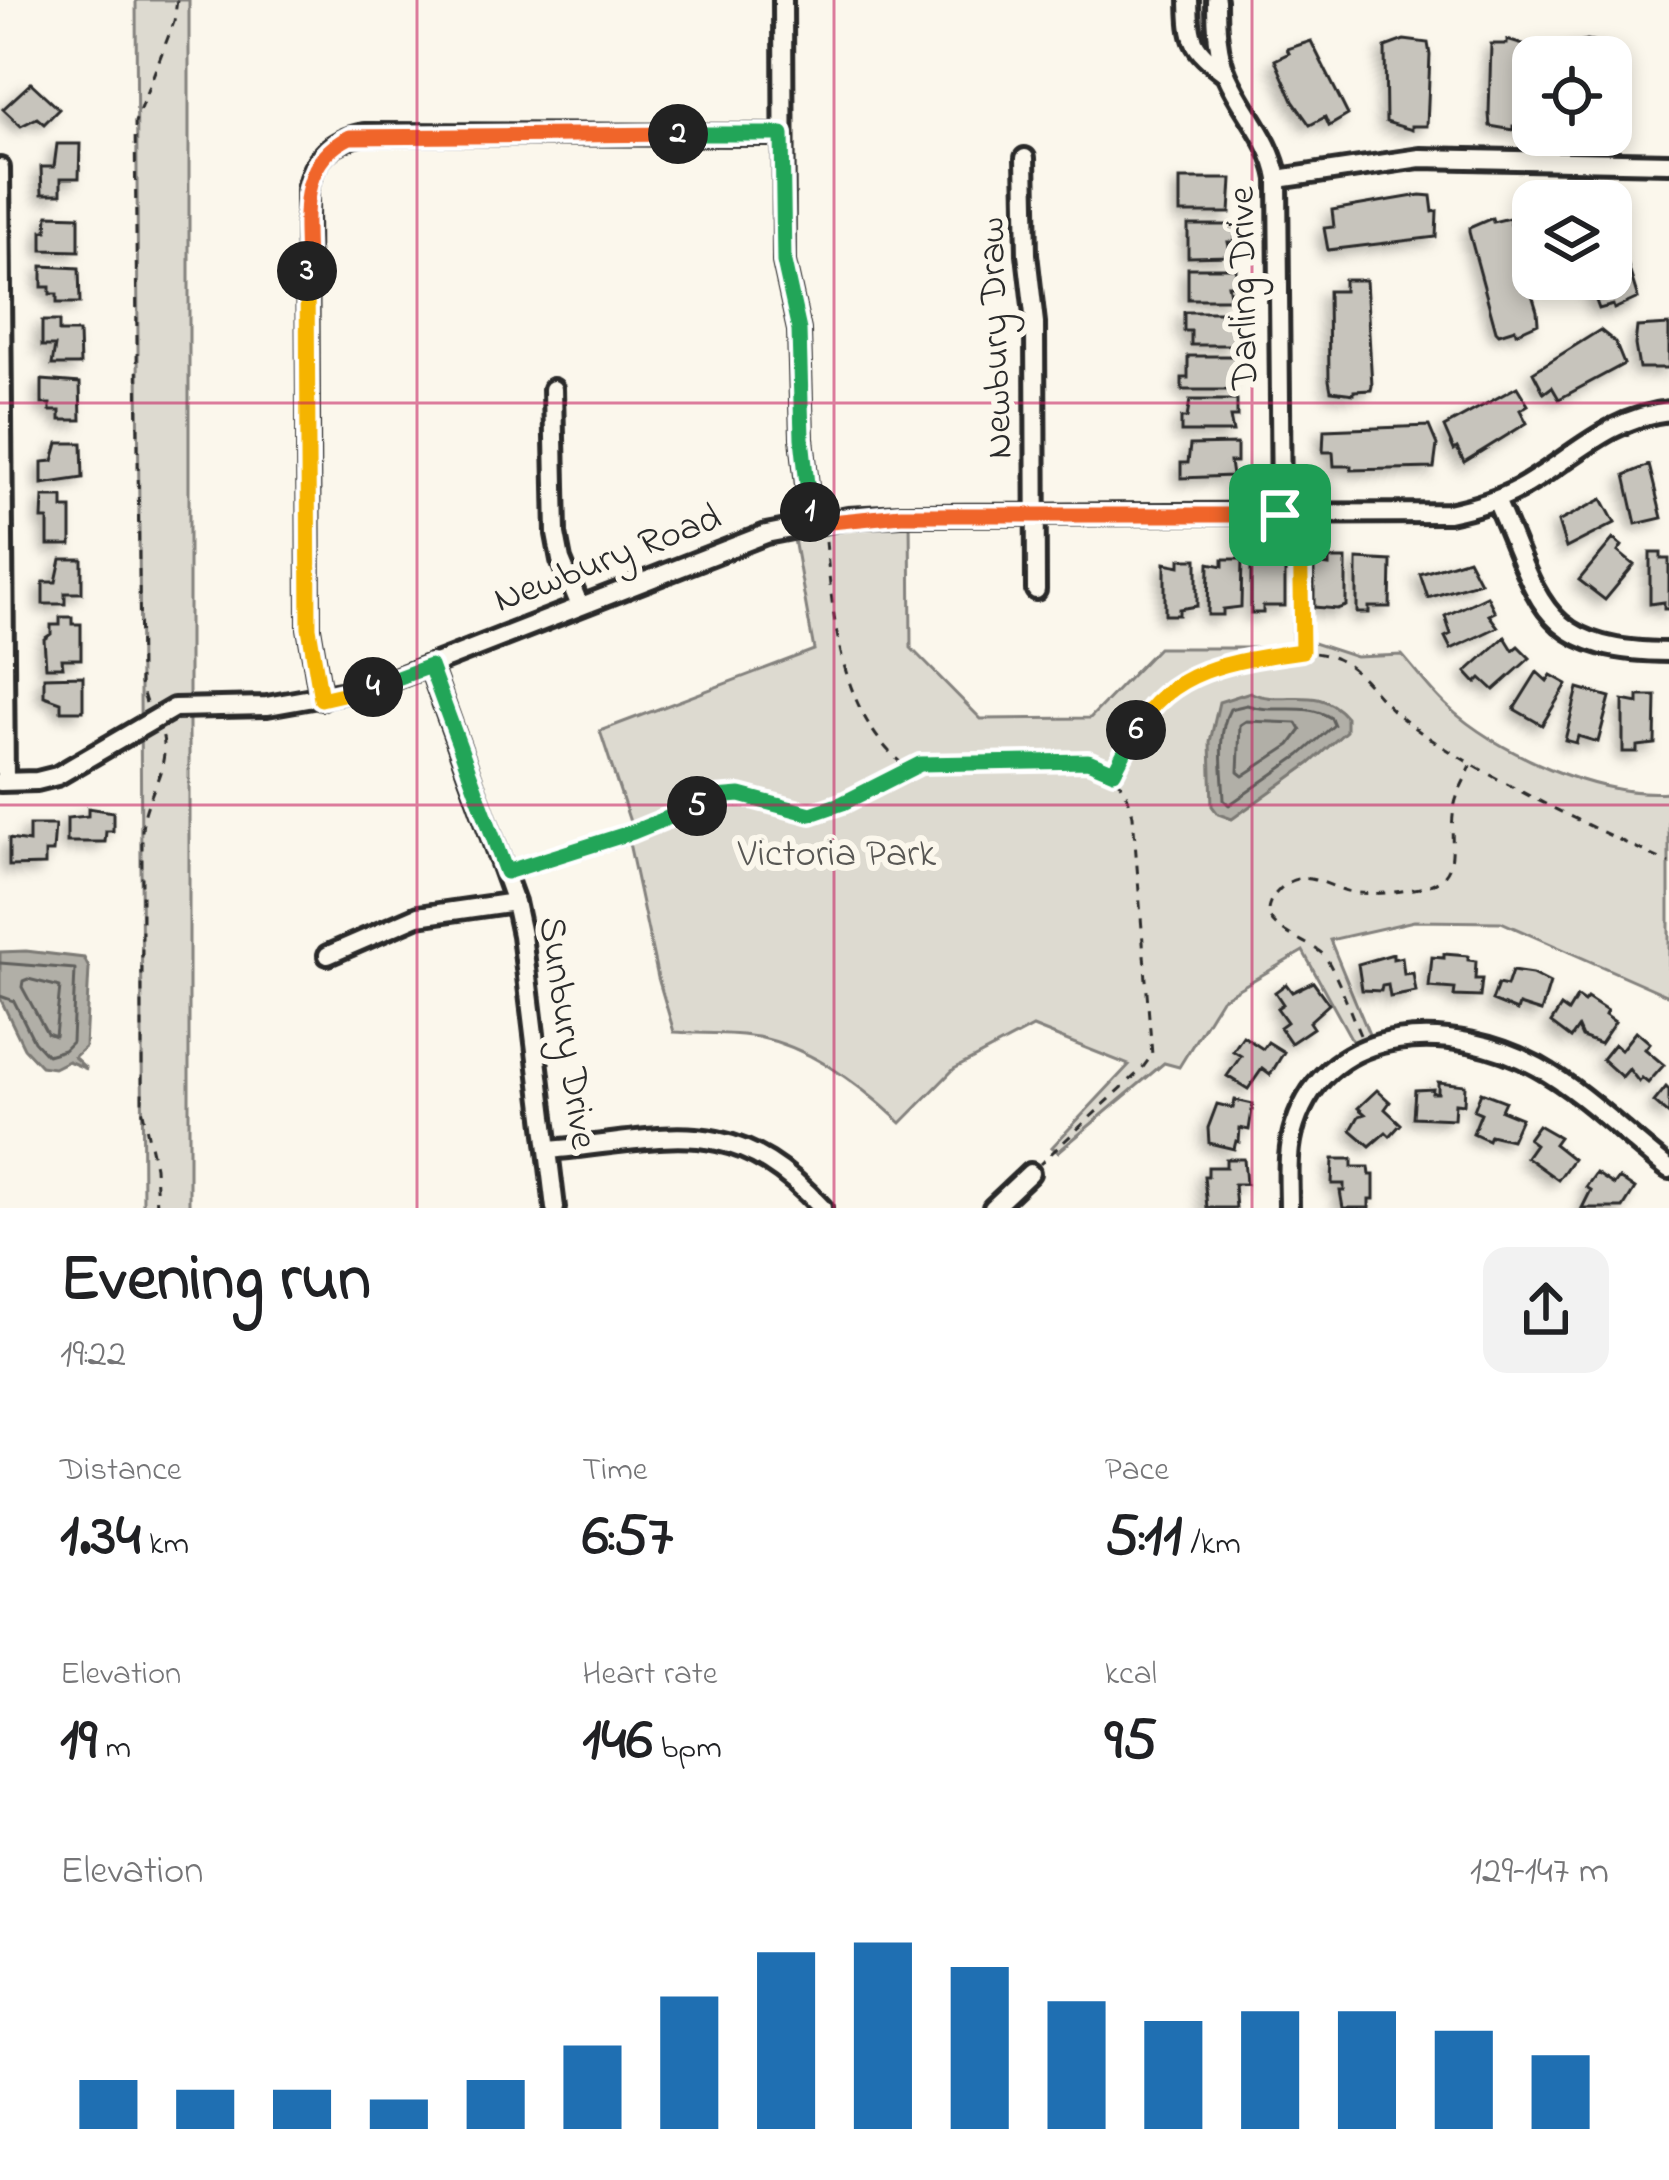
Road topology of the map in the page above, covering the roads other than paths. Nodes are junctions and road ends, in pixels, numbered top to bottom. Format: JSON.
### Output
{"nodes":[{"id":1,"x":782,"y":0,"type":"edge"},
{"id":2,"x":1189,"y":0,"type":"edge"},
{"id":3,"x":1216,"y":0,"type":"edge"},
{"id":4,"x":1226,"y":74,"type":"junction"},
{"id":5,"x":782,"y":134,"type":"junction"},
{"id":6,"x":1025,"y":158,"type":"dead end"},
{"id":7,"x":1669,"y":163,"type":"edge"},
{"id":8,"x":0,"y":169,"type":"edge"},
{"id":9,"x":1278,"y":179,"type":"junction"},
{"id":10,"x":553,"y":389,"type":"dead end"},
{"id":11,"x":1669,"y":412,"type":"edge"},
{"id":12,"x":1496,"y":500,"type":"junction"},
{"id":13,"x":1035,"y":515,"type":"junction"},
{"id":14,"x":1280,"y":515,"type":"junction"},
{"id":15,"x":818,"y":523,"type":"junction"},
{"id":16,"x":2,"y":553,"type":"edge"},
{"id":17,"x":1036,"y":590,"type":"dead end"},
{"id":18,"x":580,"y":606,"type":"junction"},
{"id":19,"x":1669,"y":652,"type":"edge"},
{"id":20,"x":430,"y":666,"type":"junction"},
{"id":21,"x":321,"y":699,"type":"junction"},
{"id":22,"x":2,"y":782,"type":"edge"},
{"id":23,"x":515,"y":902,"type":"junction"},
{"id":24,"x":328,"y":955,"type":"dead end"},
{"id":25,"x":550,"y":1150,"type":"junction"},
{"id":26,"x":1669,"y":1169,"type":"edge"},
{"id":27,"x":1030,"y":1173,"type":"road end"},
{"id":28,"x":555,"y":1208,"type":"edge"},
{"id":29,"x":822,"y":1208,"type":"edge"},
{"id":30,"x":993,"y":1208,"type":"edge"},
{"id":31,"x":1289,"y":1208,"type":"edge"}],
"edges":[{"from":1,"to":5,"type":"street"},
{"from":2,"to":4,"type":"street","name":"Darling Drive"},
{"from":3,"to":4,"type":"street","name":"Darling Drive"},
{"from":4,"to":9,"type":"street","name":"Darling Drive"},
{"from":5,"to":15,"type":"street"},
{"from":5,"to":21,"type":"street"},
{"from":6,"to":13,"type":"street","name":"Newbury Draw"},
{"from":7,"to":9,"type":"street"},
{"from":8,"to":16,"type":"street","name":"Newbury Road"},
{"from":9,"to":14,"type":"street","name":"Darling Drive"},
{"from":10,"to":18,"type":"street"},
{"from":11,"to":12,"type":"street","name":"Newbury Road"},
{"from":12,"to":14,"type":"street","name":"Newbury Road"},
{"from":12,"to":19,"type":"street"},
{"from":13,"to":14,"type":"street","name":"Newbury Road"},
{"from":13,"to":15,"type":"street","name":"Newbury Road"},
{"from":13,"to":17,"type":"street","name":"Newbury Draw"},
{"from":15,"to":18,"type":"street","name":"Newbury Road"},
{"from":16,"to":22,"type":"street","name":"Newbury Road"},
{"from":18,"to":20,"type":"street","name":"Newbury Road"},
{"from":20,"to":21,"type":"street","name":"Newbury Road"},
{"from":20,"to":23,"type":"street","name":"Sunbury Drive"},
{"from":21,"to":22,"type":"street","name":"Newbury Road"},
{"from":23,"to":24,"type":"street"},
{"from":23,"to":25,"type":"street","name":"Sunbury Drive"},
{"from":25,"to":28,"type":"street","name":"Sunbury Drive"},
{"from":25,"to":29,"type":"street"},
{"from":26,"to":31,"type":"street"},
{"from":27,"to":30,"type":"street"}]}
